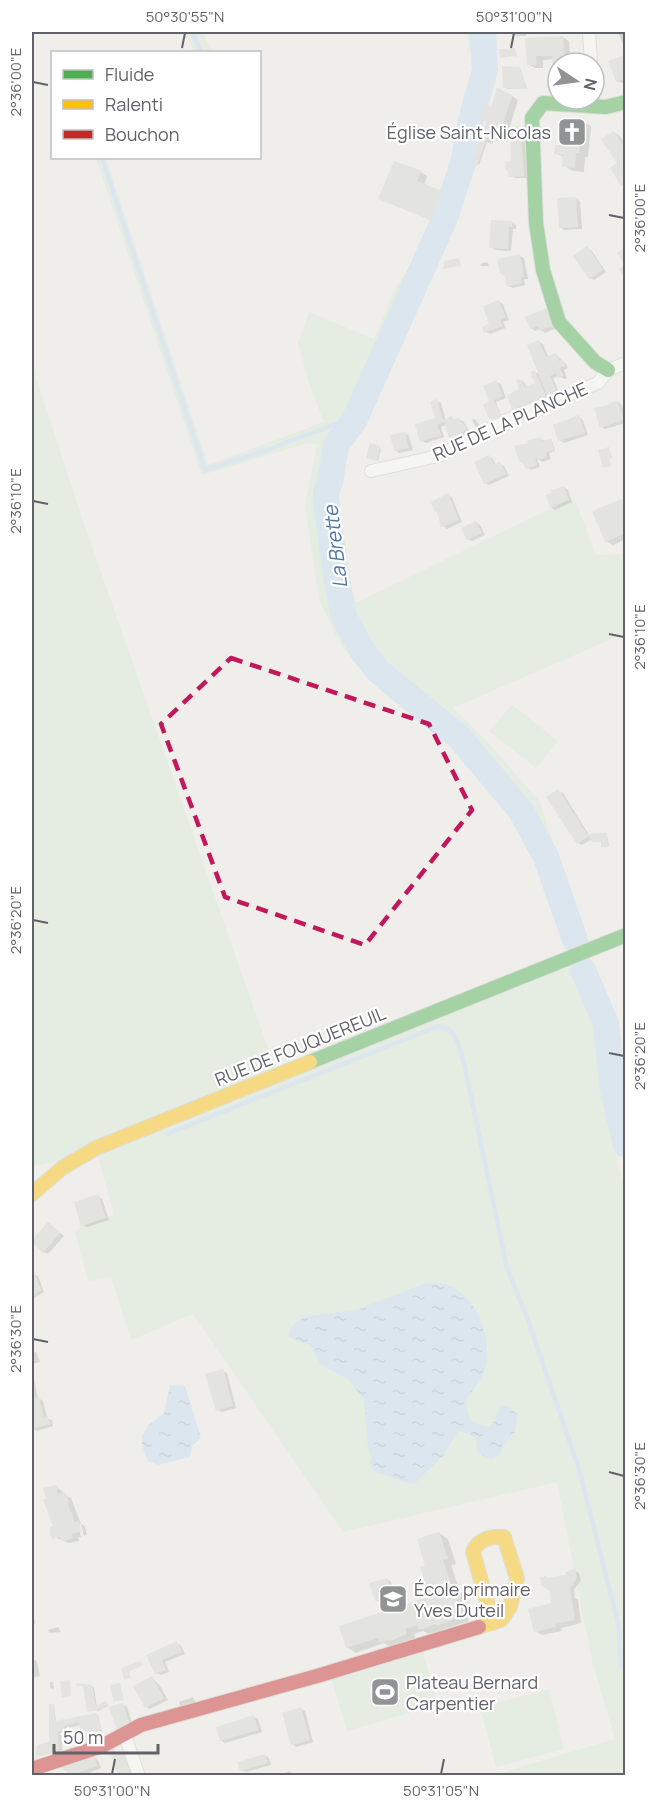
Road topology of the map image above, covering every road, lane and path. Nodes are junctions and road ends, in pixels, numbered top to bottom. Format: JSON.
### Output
{"nodes":[{"id":1,"x":589,"y":32,"type":"edge"},
{"id":2,"x":590,"y":51,"type":"edge"},
{"id":3,"x":626,"y":102,"type":"edge"},
{"id":4,"x":546,"y":103,"type":"edge"},
{"id":5,"x":606,"y":107,"type":"edge"},
{"id":6,"x":626,"y":363,"type":"edge"},
{"id":7,"x":608,"y":370,"type":"junction"},
{"id":8,"x":371,"y":471,"type":"dead end"},
{"id":9,"x":626,"y":935,"type":"edge"},
{"id":10,"x":32,"y":1194,"type":"edge"},
{"id":11,"x":493,"y":1623,"type":"junction"},
{"id":12,"x":125,"y":1736,"type":"junction"},
{"id":13,"x":32,"y":1768,"type":"edge"},
{"id":14,"x":139,"y":1776,"type":"edge"}],
"edges":[{"from":1,"to":2,"type":"street"},
{"from":3,"to":5,"type":"street"},
{"from":4,"to":7,"type":"street"},
{"from":6,"to":7,"type":"street","name":"RUE DE LA PLANCHE"},
{"from":7,"to":8,"type":"street","name":"RUE DE LA PLANCHE"},
{"from":9,"to":10,"type":"street","name":"RUE DE FOUQUEREUIL"},
{"from":11,"to":11,"type":"street"},
{"from":11,"to":12,"type":"street"},
{"from":12,"to":13,"type":"street"},
{"from":12,"to":14,"type":"street"}]}
